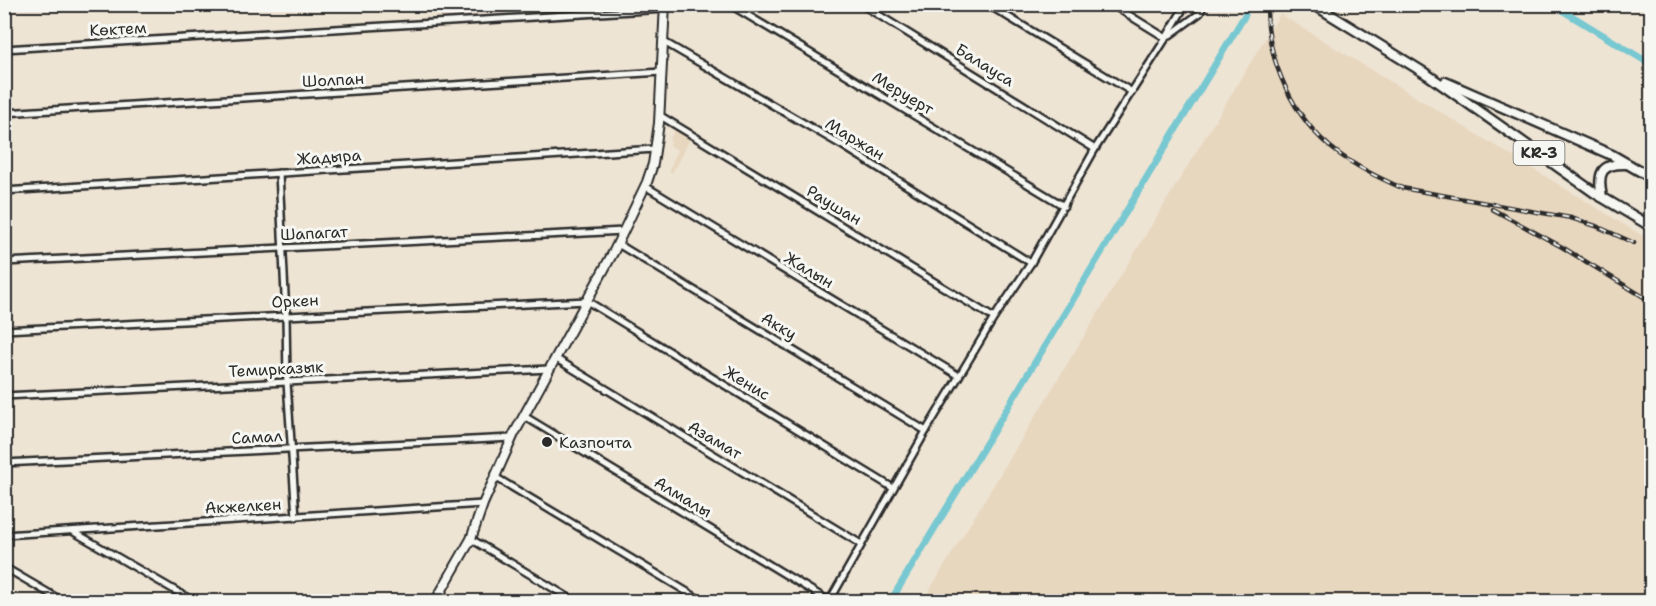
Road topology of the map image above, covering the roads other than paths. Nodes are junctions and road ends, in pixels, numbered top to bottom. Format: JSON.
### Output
{"nodes":[{"id":1,"x":729,"y":4,"type":"edge"},
{"id":2,"x":861,"y":4,"type":"edge"},
{"id":3,"x":987,"y":4,"type":"edge"},
{"id":4,"x":1111,"y":4,"type":"edge"},
{"id":5,"x":1186,"y":4,"type":"edge"},
{"id":6,"x":1204,"y":4,"type":"edge"},
{"id":7,"x":1313,"y":4,"type":"edge"},
{"id":8,"x":665,"y":7,"type":"edge"},
{"id":9,"x":1166,"y":38,"type":"junction"},
{"id":10,"x":663,"y":42,"type":"junction"},
{"id":11,"x":4,"y":50,"type":"edge"},
{"id":12,"x":662,"y":72,"type":"junction"},
{"id":13,"x":1428,"y":75,"type":"junction"},
{"id":14,"x":1132,"y":92,"type":"junction"},
{"id":15,"x":4,"y":113,"type":"edge"},
{"id":16,"x":659,"y":115,"type":"junction"},
{"id":17,"x":656,"y":149,"type":"junction"},
{"id":18,"x":1095,"y":149,"type":"junction"},
{"id":19,"x":1628,"y":164,"type":"junction"},
{"id":20,"x":279,"y":173,"type":"junction"},
{"id":21,"x":1652,"y":178,"type":"edge"},
{"id":22,"x":645,"y":186,"type":"junction"},
{"id":23,"x":4,"y":191,"type":"edge"},
{"id":24,"x":1602,"y":197,"type":"junction"},
{"id":25,"x":1064,"y":206,"type":"junction"},
{"id":26,"x":1652,"y":227,"type":"edge"},
{"id":27,"x":624,"y":231,"type":"junction"},
{"id":28,"x":618,"y":244,"type":"junction"},
{"id":29,"x":283,"y":248,"type":"junction"},
{"id":30,"x":4,"y":262,"type":"edge"},
{"id":31,"x":1031,"y":262,"type":"junction"},
{"id":32,"x":587,"y":301,"type":"junction"},
{"id":33,"x":286,"y":315,"type":"junction"},
{"id":34,"x":994,"y":318,"type":"junction"},
{"id":35,"x":4,"y":330,"type":"edge"},
{"id":36,"x":555,"y":358,"type":"junction"},
{"id":37,"x":549,"y":369,"type":"junction"},
{"id":38,"x":959,"y":376,"type":"junction"},
{"id":39,"x":287,"y":382,"type":"junction"},
{"id":40,"x":4,"y":396,"type":"edge"},
{"id":41,"x":524,"y":416,"type":"junction"},
{"id":42,"x":926,"y":431,"type":"junction"},
{"id":43,"x":512,"y":438,"type":"junction"},
{"id":44,"x":293,"y":449,"type":"junction"},
{"id":45,"x":4,"y":463,"type":"edge"},
{"id":46,"x":495,"y":477,"type":"junction"},
{"id":47,"x":893,"y":488,"type":"junction"},
{"id":48,"x":483,"y":504,"type":"junction"},
{"id":49,"x":296,"y":517,"type":"junction"},
{"id":50,"x":74,"y":531,"type":"junction"},
{"id":51,"x":4,"y":535,"type":"edge"},
{"id":52,"x":471,"y":539,"type":"junction"},
{"id":53,"x":861,"y":544,"type":"junction"},
{"id":54,"x":4,"y":567,"type":"edge"},
{"id":55,"x":437,"y":598,"type":"edge"},
{"id":56,"x":829,"y":601,"type":"edge"},
{"id":57,"x":64,"y":602,"type":"edge"},
{"id":58,"x":195,"y":602,"type":"edge"},
{"id":59,"x":451,"y":602,"type":"edge"},
{"id":60,"x":576,"y":602,"type":"edge"},
{"id":61,"x":704,"y":602,"type":"edge"}],
"edges":[{"from":1,"to":25,"type":"street","name":"Меруерт"},
{"from":2,"to":18,"type":"street","name":"Балауса"},
{"from":3,"to":14,"type":"street"},
{"from":4,"to":9,"type":"street"},
{"from":5,"to":9,"type":"street"},
{"from":6,"to":9,"type":"street"},
{"from":7,"to":13,"type":"main road","number":"KR-3"},
{"from":8,"to":10,"type":"street"},
{"from":8,"to":11,"type":"street","name":"Көктем"},
{"from":9,"to":14,"type":"street"},
{"from":10,"to":12,"type":"street"},
{"from":10,"to":31,"type":"street","name":"Маржан"},
{"from":12,"to":15,"type":"street","name":"Шолпан"},
{"from":12,"to":16,"type":"street"},
{"from":13,"to":19,"type":"main road","number":"KR-3"},
{"from":13,"to":24,"type":"main road","number":"KR-3"},
{"from":14,"to":18,"type":"street"},
{"from":16,"to":17,"type":"street"},
{"from":16,"to":34,"type":"street","name":"Раушан"},
{"from":17,"to":20,"type":"street","name":"Жадыра"},
{"from":17,"to":22,"type":"street"},
{"from":18,"to":25,"type":"street"},
{"from":19,"to":21,"type":"main road","number":"KR-3"},
{"from":19,"to":24,"type":"main road"},
{"from":20,"to":23,"type":"street","name":"Жадыра"},
{"from":20,"to":29,"type":"street"},
{"from":22,"to":27,"type":"street"},
{"from":22,"to":38,"type":"street","name":"Жалын"},
{"from":24,"to":26,"type":"main road","number":"KR-3"},
{"from":25,"to":31,"type":"street"},
{"from":27,"to":28,"type":"street"},
{"from":27,"to":29,"type":"street","name":"Шапагат"},
{"from":28,"to":32,"type":"street"},
{"from":28,"to":42,"type":"street","name":"Акку"},
{"from":29,"to":30,"type":"street","name":"Шапагат"},
{"from":29,"to":33,"type":"street"},
{"from":31,"to":34,"type":"street"},
{"from":32,"to":33,"type":"street","name":"Оркен"},
{"from":32,"to":36,"type":"street"},
{"from":32,"to":47,"type":"street","name":"Женис"},
{"from":33,"to":35,"type":"street","name":"Оркен"},
{"from":33,"to":39,"type":"street"},
{"from":34,"to":38,"type":"street"},
{"from":36,"to":37,"type":"street"},
{"from":36,"to":53,"type":"street","name":"Азамат"},
{"from":37,"to":39,"type":"street","name":"Темирказык"},
{"from":37,"to":41,"type":"street"},
{"from":38,"to":42,"type":"street"},
{"from":39,"to":40,"type":"street","name":"Темирказык"},
{"from":39,"to":44,"type":"street"},
{"from":41,"to":43,"type":"street"},
{"from":41,"to":56,"type":"street","name":"Алмалы"},
{"from":42,"to":47,"type":"street"},
{"from":43,"to":44,"type":"street","name":"Самал"},
{"from":43,"to":46,"type":"street"},
{"from":44,"to":45,"type":"street","name":"Самал"},
{"from":44,"to":49,"type":"street"},
{"from":46,"to":48,"type":"street"},
{"from":46,"to":61,"type":"street"},
{"from":47,"to":53,"type":"street"},
{"from":48,"to":49,"type":"street","name":"Акжелкен"},
{"from":48,"to":52,"type":"street"},
{"from":49,"to":50,"type":"street","name":"Акжелкен"},
{"from":50,"to":51,"type":"street","name":"Акжелкен"},
{"from":50,"to":58,"type":"street"},
{"from":52,"to":55,"type":"street"},
{"from":52,"to":60,"type":"street"},
{"from":53,"to":56,"type":"street"},
{"from":54,"to":57,"type":"street"},
{"from":55,"to":59,"type":"street"}]}
